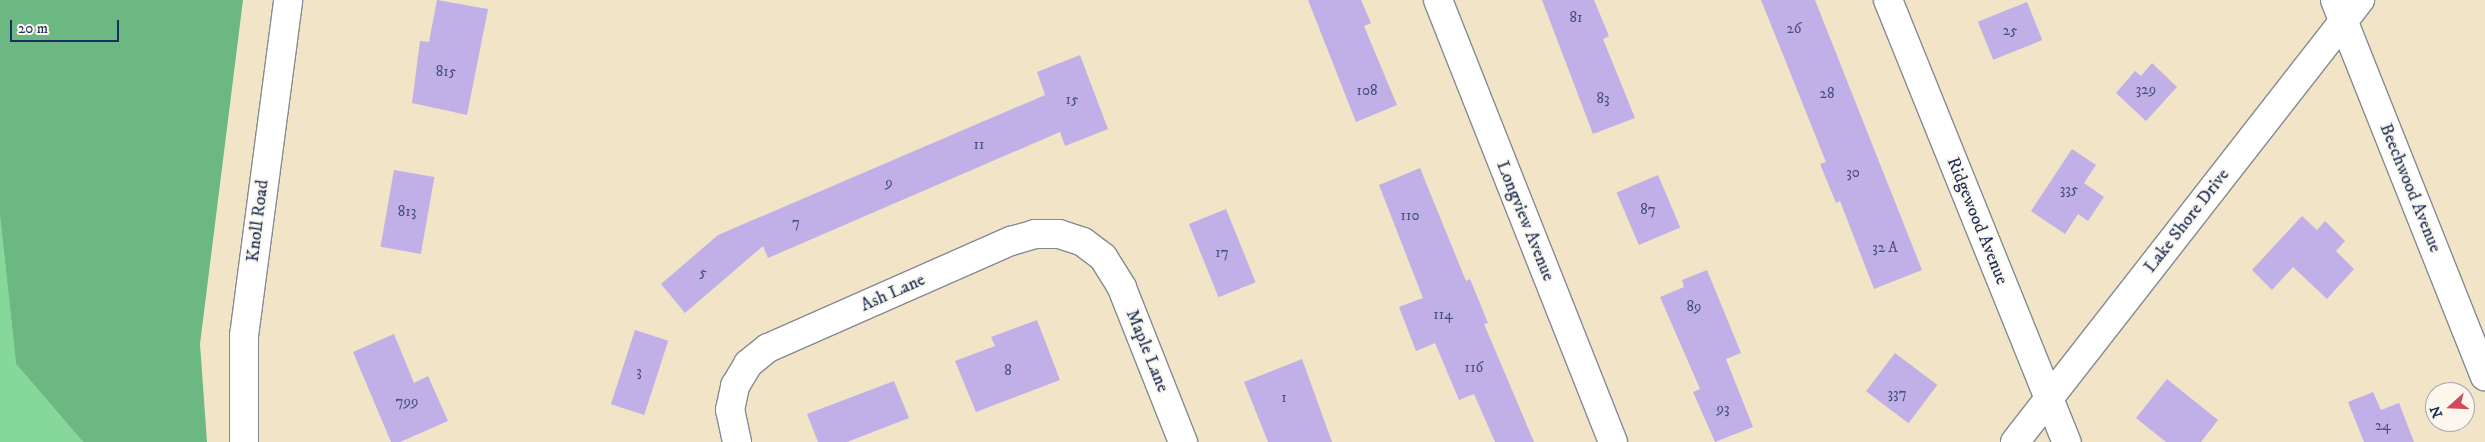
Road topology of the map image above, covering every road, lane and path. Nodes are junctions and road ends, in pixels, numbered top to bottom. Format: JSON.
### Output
{"nodes":[{"id":1,"x":288,"y":0,"type":"edge"},
{"id":2,"x":1438,"y":0,"type":"edge"},
{"id":3,"x":1888,"y":0,"type":"edge"},
{"id":4,"x":2346,"y":7,"type":"edge"},
{"id":5,"x":1106,"y":262,"type":"joint"},
{"id":6,"x":2485,"y":376,"type":"edge"},
{"id":7,"x":2049,"y":398,"type":"junction"},
{"id":8,"x":735,"y":436,"type":"edge"},
{"id":9,"x":244,"y":442,"type":"edge"},
{"id":10,"x":1183,"y":442,"type":"edge"},
{"id":11,"x":1613,"y":442,"type":"edge"},
{"id":12,"x":2015,"y":442,"type":"edge"},
{"id":13,"x":2067,"y":442,"type":"edge"}],
"edges":[{"from":1,"to":9,"type":"street","name":"Knoll Road"},
{"from":2,"to":11,"type":"street","name":"Longview Avenue"},
{"from":3,"to":7,"type":"street","name":"Ridgewood Avenue"},
{"from":4,"to":6,"type":"street","name":"Beechwood Avenue"},
{"from":4,"to":7,"type":"street","name":"Lake Shore Drive"},
{"from":5,"to":8,"type":"street","name":"Ash Lane"},
{"from":5,"to":10,"type":"street","name":"Maple Lane"},
{"from":7,"to":12,"type":"street","name":"Lake Shore Drive"},
{"from":7,"to":13,"type":"street","name":"Ridgewood Avenue"}]}
